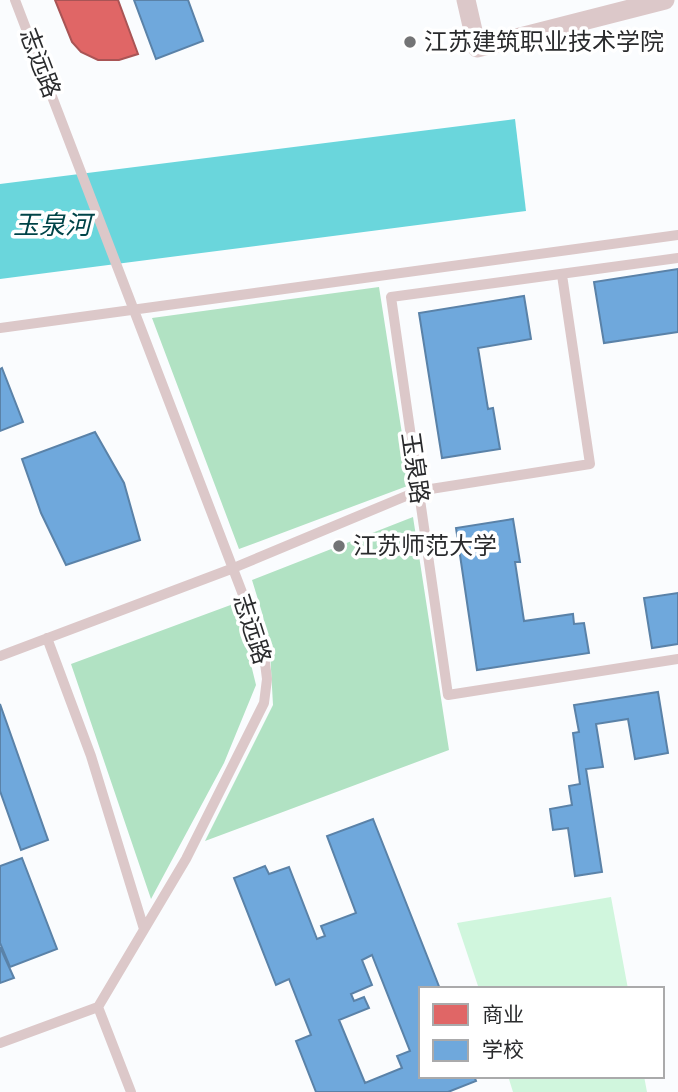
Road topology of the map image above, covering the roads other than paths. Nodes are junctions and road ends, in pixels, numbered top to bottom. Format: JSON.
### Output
{"nodes":[{"id":1,"x":15,"y":0,"type":"edge"},
{"id":2,"x":466,"y":0,"type":"edge"},
{"id":3,"x":666,"y":0,"type":"edge"},
{"id":4,"x":678,"y":234,"type":"edge"},
{"id":5,"x":678,"y":258,"type":"edge"},
{"id":6,"x":562,"y":275,"type":"junction"},
{"id":7,"x":134,"y":311,"type":"junction"},
{"id":8,"x":0,"y":328,"type":"edge"},
{"id":9,"x":418,"y":491,"type":"junction"},
{"id":10,"x":231,"y":569,"type":"junction"},
{"id":11,"x":47,"y":638,"type":"junction"},
{"id":12,"x":0,"y":656,"type":"edge"},
{"id":13,"x":678,"y":659,"type":"edge"},
{"id":14,"x":144,"y":929,"type":"junction"},
{"id":15,"x":98,"y":1007,"type":"junction"},
{"id":16,"x":0,"y":1043,"type":"edge"},
{"id":17,"x":131,"y":1092,"type":"edge"}],
"edges":[{"from":1,"to":7,"type":"lane","name":"志远路"},
{"from":2,"to":3,"type":"street"},
{"from":4,"to":7,"type":"lane"},
{"from":5,"to":6,"type":"lane","name":"玉泉路"},
{"from":6,"to":9,"type":"lane"},
{"from":6,"to":9,"type":"lane","name":"玉泉路"},
{"from":7,"to":8,"type":"lane"},
{"from":7,"to":10,"type":"lane","name":"志远路"},
{"from":9,"to":10,"type":"lane"},
{"from":9,"to":13,"type":"lane","name":"玉泉路"},
{"from":10,"to":11,"type":"lane"},
{"from":10,"to":14,"type":"lane","name":"志远路"},
{"from":11,"to":12,"type":"lane"},
{"from":11,"to":14,"type":"lane"},
{"from":14,"to":15,"type":"lane","name":"志远路"},
{"from":15,"to":16,"type":"lane"},
{"from":15,"to":17,"type":"lane"}]}
